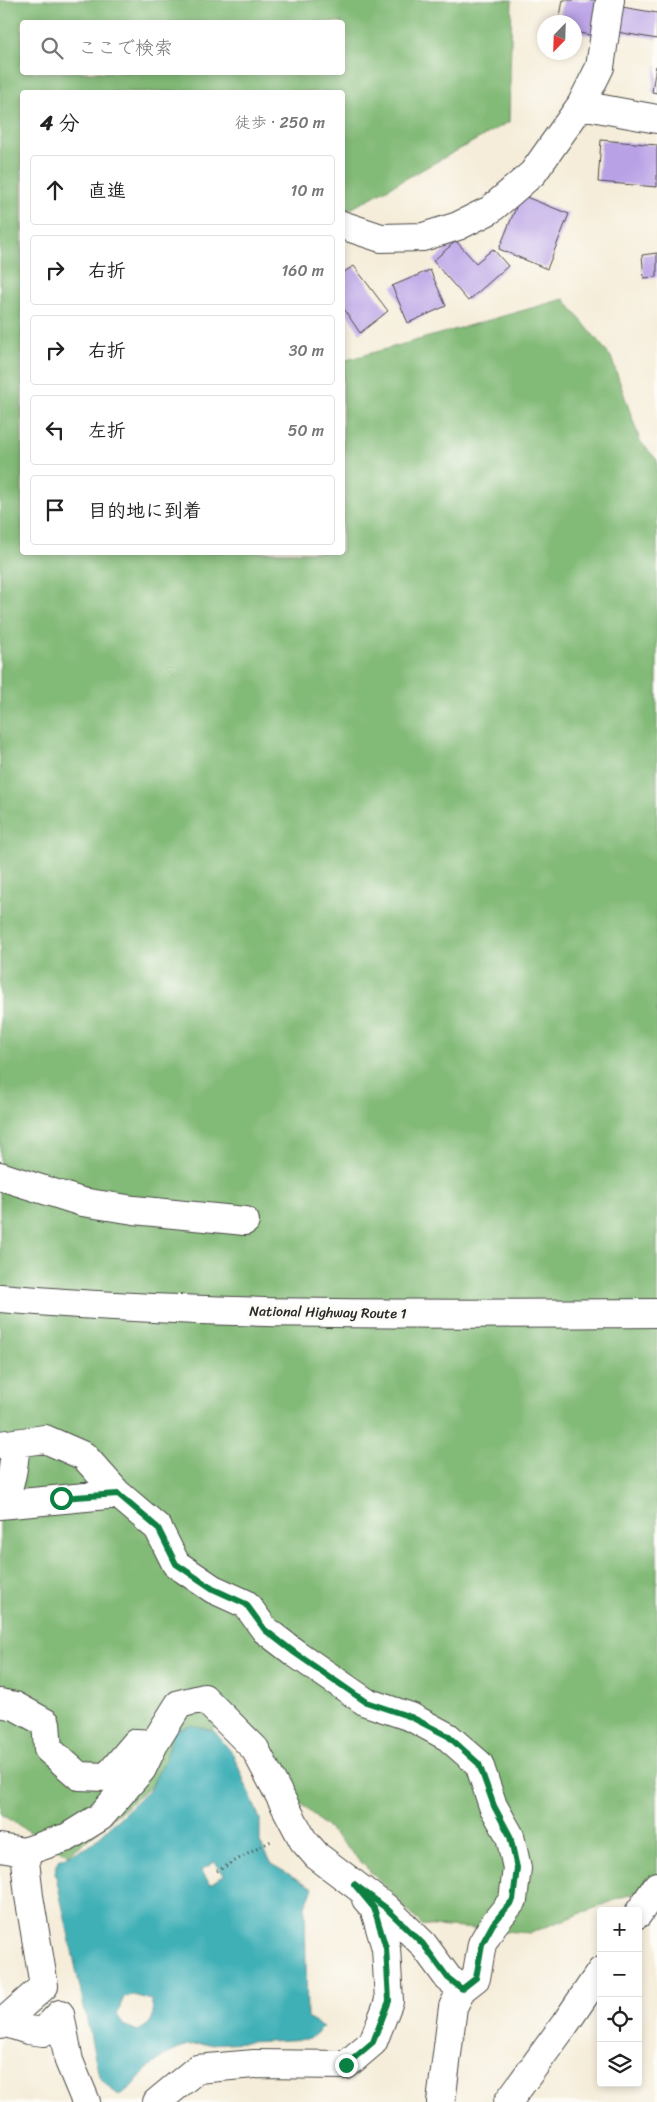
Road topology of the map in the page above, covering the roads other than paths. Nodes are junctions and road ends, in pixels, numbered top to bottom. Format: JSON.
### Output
{"nodes":[{"id":1,"x":610,"y":0,"type":"edge"},
{"id":2,"x":581,"y":105,"type":"junction"},
{"id":3,"x":657,"y":119,"type":"edge"},
{"id":4,"x":345,"y":226,"type":"edge"},
{"id":5,"x":0,"y":1176,"type":"edge"},
{"id":6,"x":245,"y":1221,"type":"dead end"},
{"id":7,"x":0,"y":1298,"type":"edge"},
{"id":8,"x":657,"y":1313,"type":"edge"},
{"id":9,"x":8,"y":1444,"type":"edge"},
{"id":10,"x":118,"y":1494,"type":"junction"},
{"id":11,"x":0,"y":1505,"type":"edge"},
{"id":12,"x":0,"y":1703,"type":"edge"},
{"id":13,"x":154,"y":1744,"type":"junction"},
{"id":14,"x":12,"y":1850,"type":"edge"},
{"id":15,"x":354,"y":1884,"type":"junction"},
{"id":16,"x":657,"y":1886,"type":"edge"},
{"id":17,"x":642,"y":1908,"type":"edge"},
{"id":18,"x":597,"y":1976,"type":"edge"},
{"id":19,"x":44,"y":1986,"type":"junction"},
{"id":20,"x":462,"y":1989,"type":"junction"},
{"id":21,"x":60,"y":2014,"type":"junction"},
{"id":22,"x":1,"y":2024,"type":"edge"},
{"id":23,"x":86,"y":2102,"type":"edge"},
{"id":24,"x":157,"y":2102,"type":"edge"},
{"id":25,"x":441,"y":2102,"type":"edge"},
{"id":26,"x":508,"y":2102,"type":"edge"}],
"edges":[{"from":1,"to":2,"type":"main road"},
{"from":2,"to":3,"type":"main road"},
{"from":2,"to":4,"type":"main road"},
{"from":5,"to":6,"type":"main road"},
{"from":7,"to":8,"type":"main road","name":"National Highway Route 1"},
{"from":9,"to":10,"type":"main road"},
{"from":9,"to":11,"type":"main road"},
{"from":10,"to":11,"type":"main road"},
{"from":10,"to":20,"type":"main road"},
{"from":12,"to":13,"type":"main road"},
{"from":13,"to":14,"type":"main road"},
{"from":13,"to":15,"type":"main road"},
{"from":14,"to":19,"type":"main road"},
{"from":15,"to":20,"type":"main road"},
{"from":15,"to":24,"type":"main road"},
{"from":16,"to":17,"type":"main road"},
{"from":18,"to":26,"type":"main road"},
{"from":19,"to":21,"type":"main road"},
{"from":19,"to":22,"type":"main road"},
{"from":20,"to":25,"type":"main road"},
{"from":21,"to":22,"type":"main road"},
{"from":21,"to":23,"type":"main road"}]}
